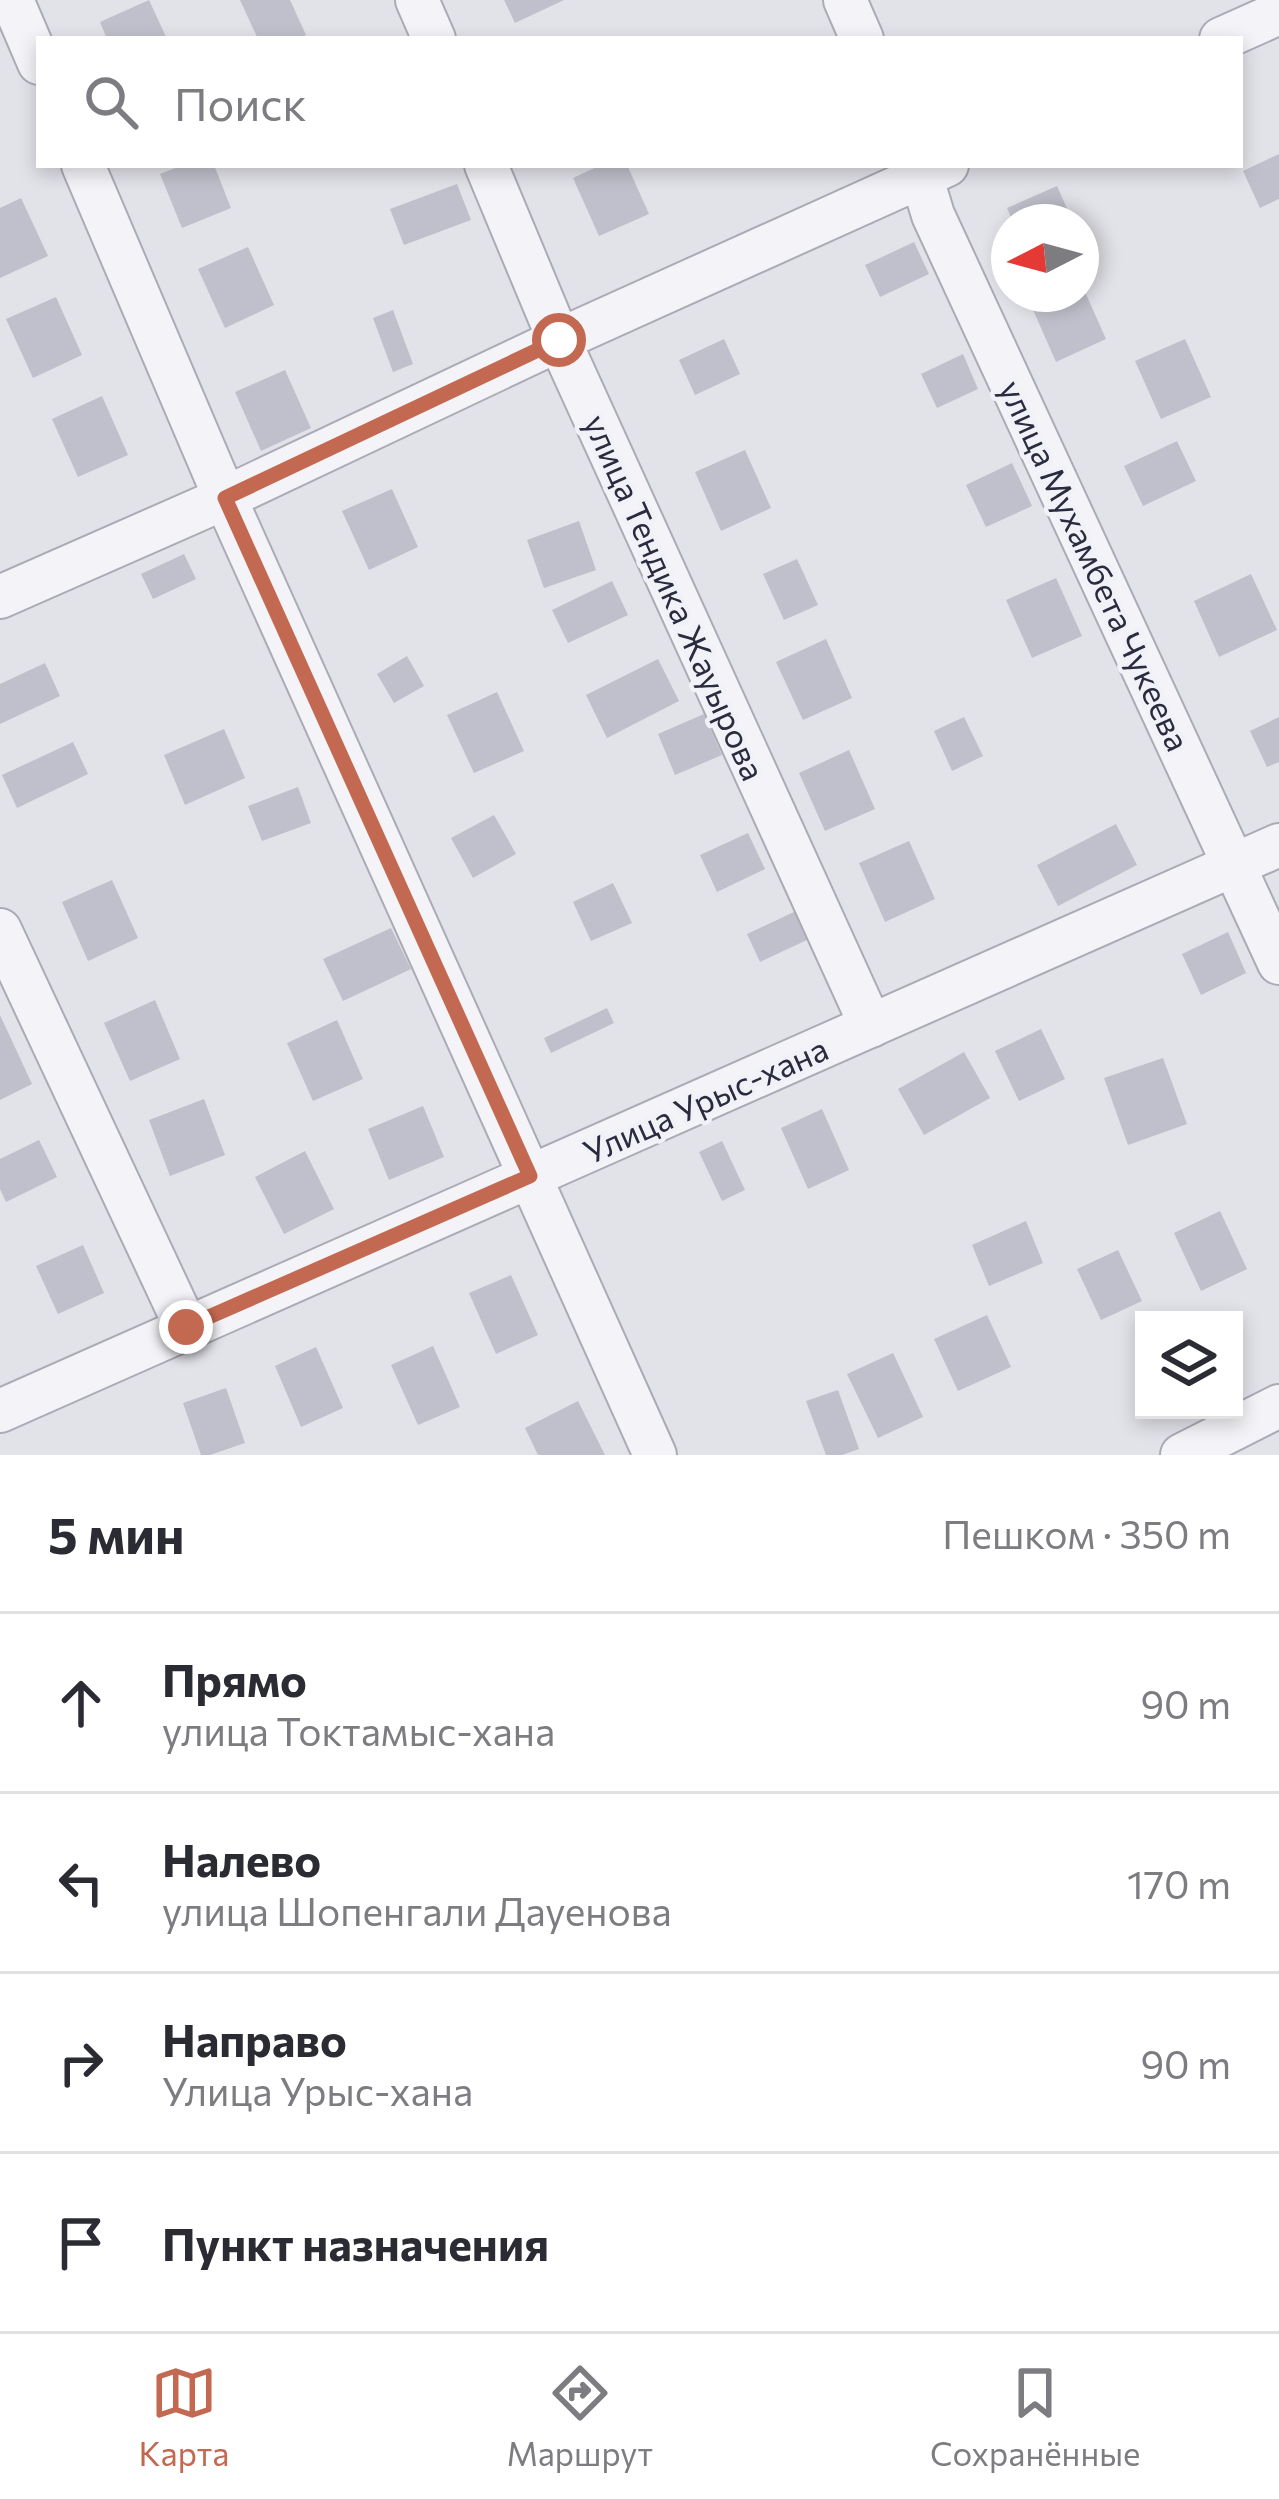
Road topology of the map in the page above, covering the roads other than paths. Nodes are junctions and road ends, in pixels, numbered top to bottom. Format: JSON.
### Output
{"nodes":[{"id":1,"x":12,"y":0,"type":"edge"},
{"id":2,"x":417,"y":0,"type":"edge"},
{"id":3,"x":845,"y":0,"type":"edge"},
{"id":4,"x":1270,"y":19,"type":"edge"},
{"id":5,"x":433,"y":36,"type":"edge"},
{"id":6,"x":861,"y":36,"type":"edge"},
{"id":7,"x":1228,"y":36,"type":"edge"},
{"id":8,"x":36,"y":56,"type":"edge"},
{"id":9,"x":84,"y":168,"type":"edge"},
{"id":10,"x":487,"y":168,"type":"edge"},
{"id":11,"x":930,"y":169,"type":"edge"},
{"id":12,"x":559,"y":340,"type":"junction"},
{"id":13,"x":225,"y":498,"type":"junction"},
{"id":14,"x":0,"y":597,"type":"edge"},
{"id":15,"x":1279,"y":845,"type":"edge"},
{"id":16,"x":1236,"y":865,"type":"junction"},
{"id":17,"x":0,"y":930,"type":"edge"},
{"id":18,"x":1279,"y":963,"type":"edge"},
{"id":19,"x":871,"y":1026,"type":"junction"},
{"id":20,"x":530,"y":1176,"type":"junction"},
{"id":21,"x":186,"y":1327,"type":"junction"},
{"id":22,"x":1279,"y":1406,"type":"edge"},
{"id":23,"x":0,"y":1411,"type":"edge"},
{"id":24,"x":655,"y":1455,"type":"edge"},
{"id":25,"x":1182,"y":1455,"type":"edge"}],
"edges":[{"from":1,"to":8,"type":"street"},
{"from":2,"to":5,"type":"street"},
{"from":3,"to":6,"type":"street"},
{"from":4,"to":7,"type":"street"},
{"from":9,"to":13,"type":"street"},
{"from":10,"to":12,"type":"street","name":"улица Тендика Жауырова"},
{"from":11,"to":12,"type":"street"},
{"from":11,"to":16,"type":"street","name":"улица Мухамбета Чукеева"},
{"from":12,"to":13,"type":"street"},
{"from":12,"to":19,"type":"street","name":"улица Тендика Жауырова"},
{"from":13,"to":14,"type":"street"},
{"from":13,"to":20,"type":"street"},
{"from":15,"to":16,"type":"street","name":"Улица Урыс-хана"},
{"from":16,"to":18,"type":"street","name":"улица Мухамбета Чукеева"},
{"from":16,"to":19,"type":"street","name":"Улица Урыс-хана"},
{"from":17,"to":21,"type":"street"},
{"from":19,"to":20,"type":"street","name":"Улица Урыс-хана"},
{"from":20,"to":21,"type":"street","name":"Улица Урыс-хана"},
{"from":20,"to":24,"type":"street"},
{"from":21,"to":23,"type":"street","name":"Улица Урыс-хана"},
{"from":22,"to":25,"type":"street"}]}
